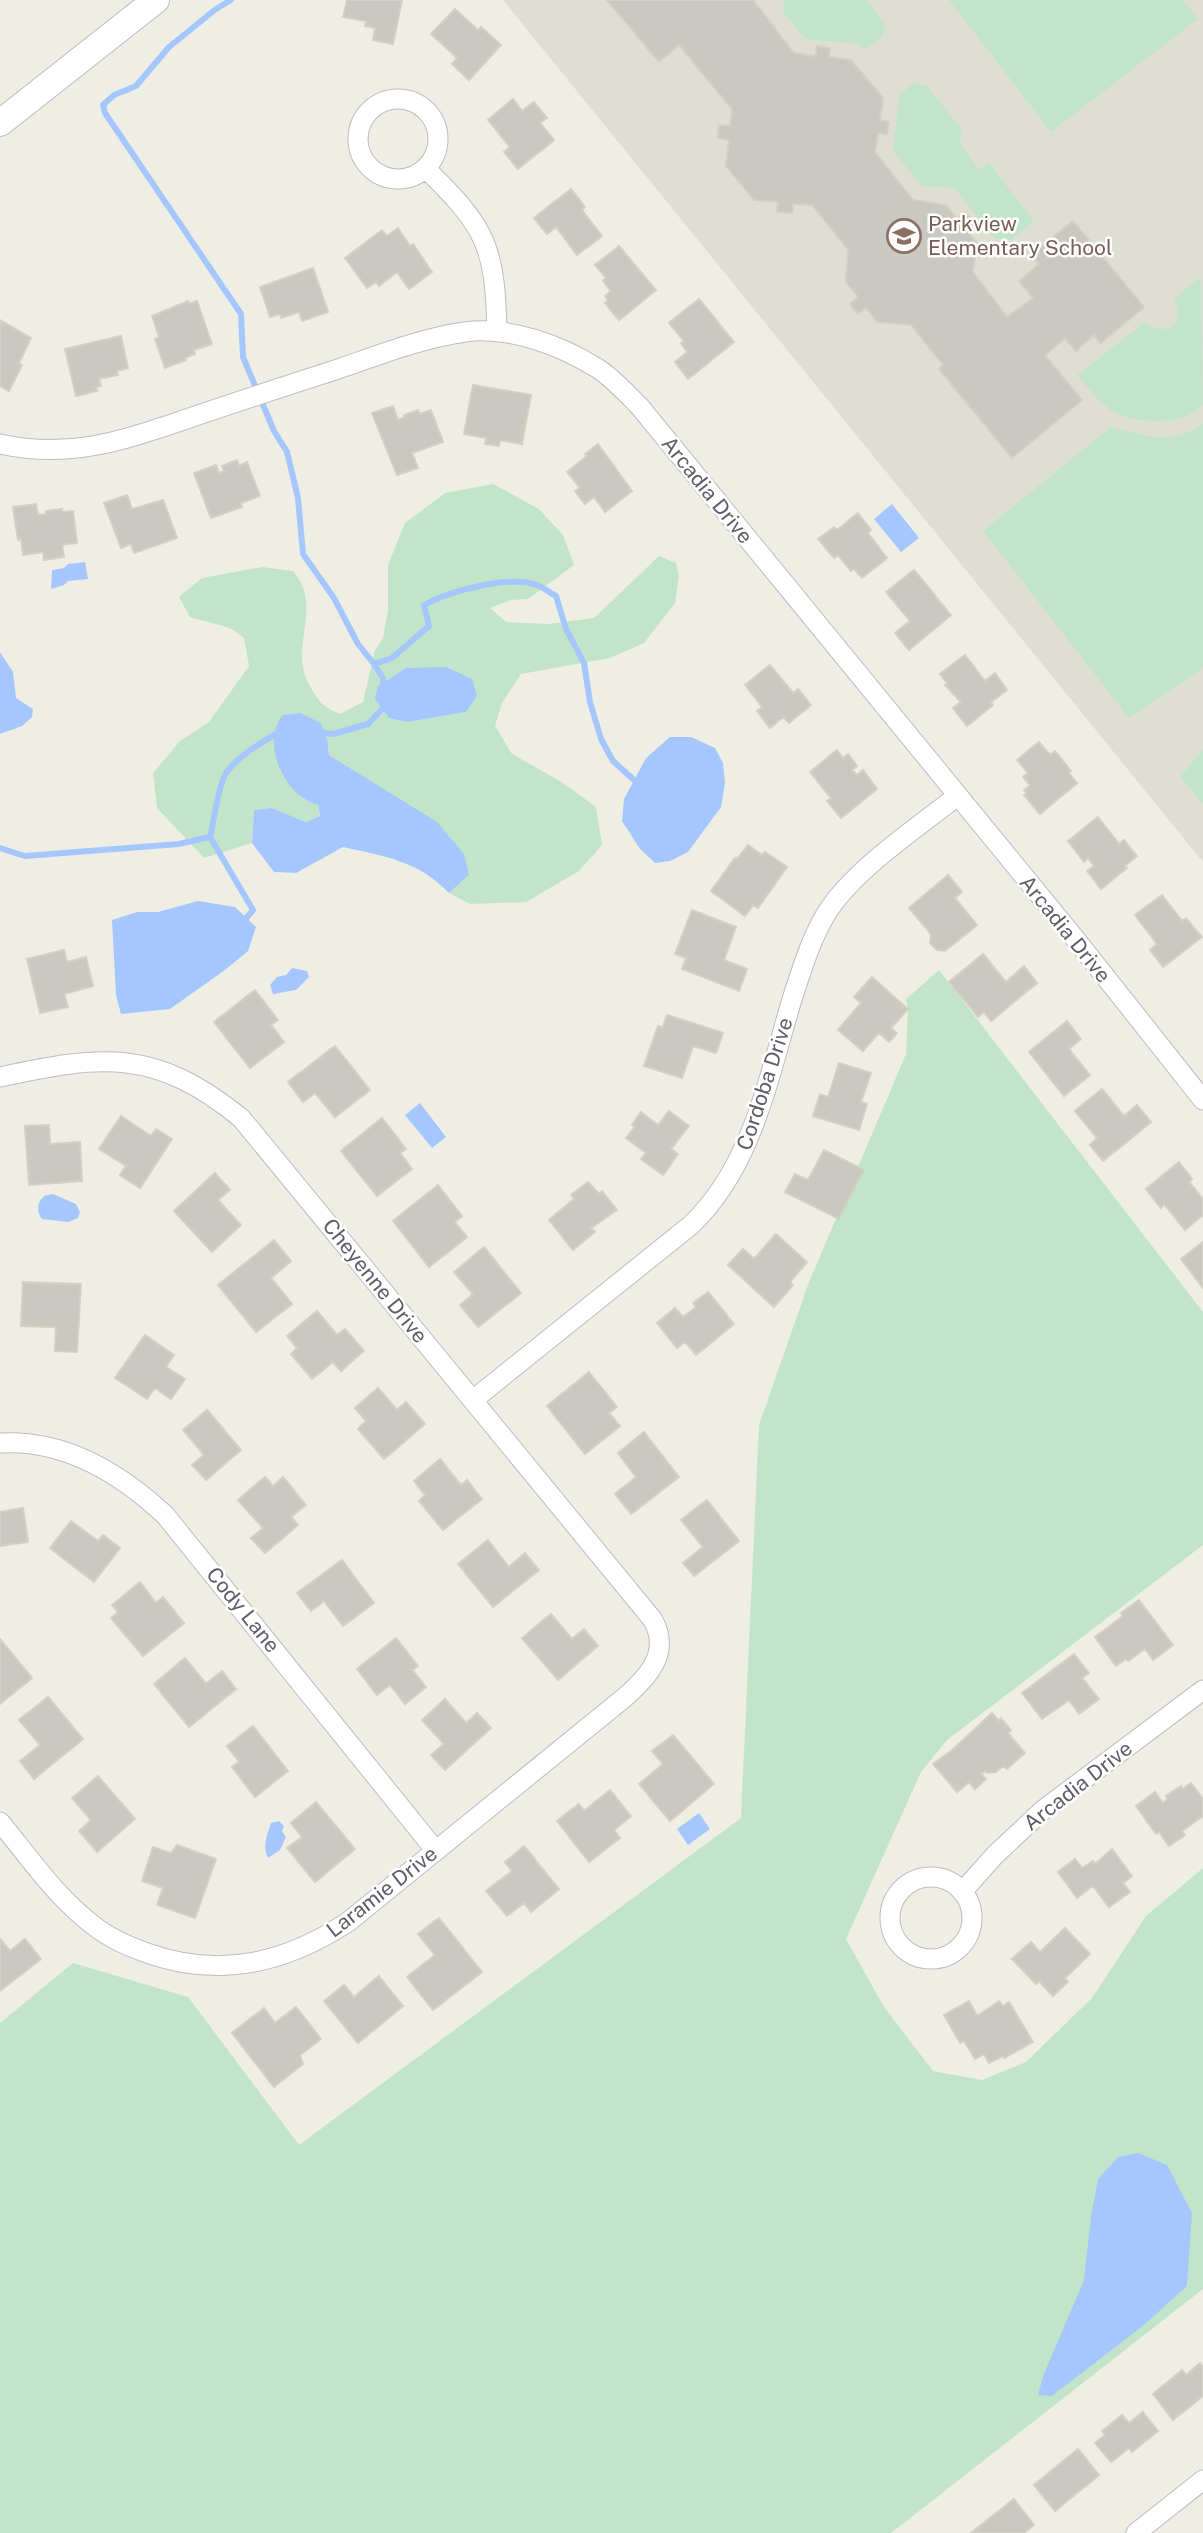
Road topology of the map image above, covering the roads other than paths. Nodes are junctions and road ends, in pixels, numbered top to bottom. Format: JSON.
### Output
{"nodes":[{"id":1,"x":156,"y":0,"type":"edge"},
{"id":2,"x":0,"y":123,"type":"edge"},
{"id":3,"x":426,"y":169,"type":"junction"},
{"id":4,"x":497,"y":332,"type":"junction"},
{"id":5,"x":0,"y":443,"type":"edge"},
{"id":6,"x":957,"y":796,"type":"junction"},
{"id":7,"x":0,"y":1077,"type":"edge"},
{"id":8,"x":1203,"y":1101,"type":"edge"},
{"id":9,"x":473,"y":1400,"type":"junction"},
{"id":10,"x":0,"y":1443,"type":"edge"},
{"id":11,"x":660,"y":1648,"type":"joint"},
{"id":12,"x":1203,"y":1690,"type":"edge"},
{"id":13,"x":0,"y":1822,"type":"edge"},
{"id":14,"x":436,"y":1851,"type":"junction"},
{"id":15,"x":962,"y":1892,"type":"junction"},
{"id":16,"x":1202,"y":2483,"type":"edge"},
{"id":17,"x":1136,"y":2533,"type":"edge"}],
"edges":[{"from":1,"to":2,"type":"street"},
{"from":3,"to":3,"type":"street"},
{"from":3,"to":4,"type":"street"},
{"from":4,"to":5,"type":"street","name":"Arcadia Drive"},
{"from":4,"to":6,"type":"street","name":"Arcadia Drive"},
{"from":6,"to":8,"type":"street","name":"Arcadia Drive"},
{"from":6,"to":9,"type":"street","name":"Cordoba Drive"},
{"from":7,"to":9,"type":"street","name":"Cheyenne Drive"},
{"from":9,"to":11,"type":"street","name":"Cheyenne Drive"},
{"from":10,"to":14,"type":"street","name":"Cody Lane"},
{"from":11,"to":14,"type":"street","name":"Laramie Drive"},
{"from":12,"to":15,"type":"street","name":"Arcadia Drive"},
{"from":13,"to":14,"type":"street","name":"Laramie Drive"},
{"from":15,"to":15,"type":"street"},
{"from":16,"to":17,"type":"street"}]}
